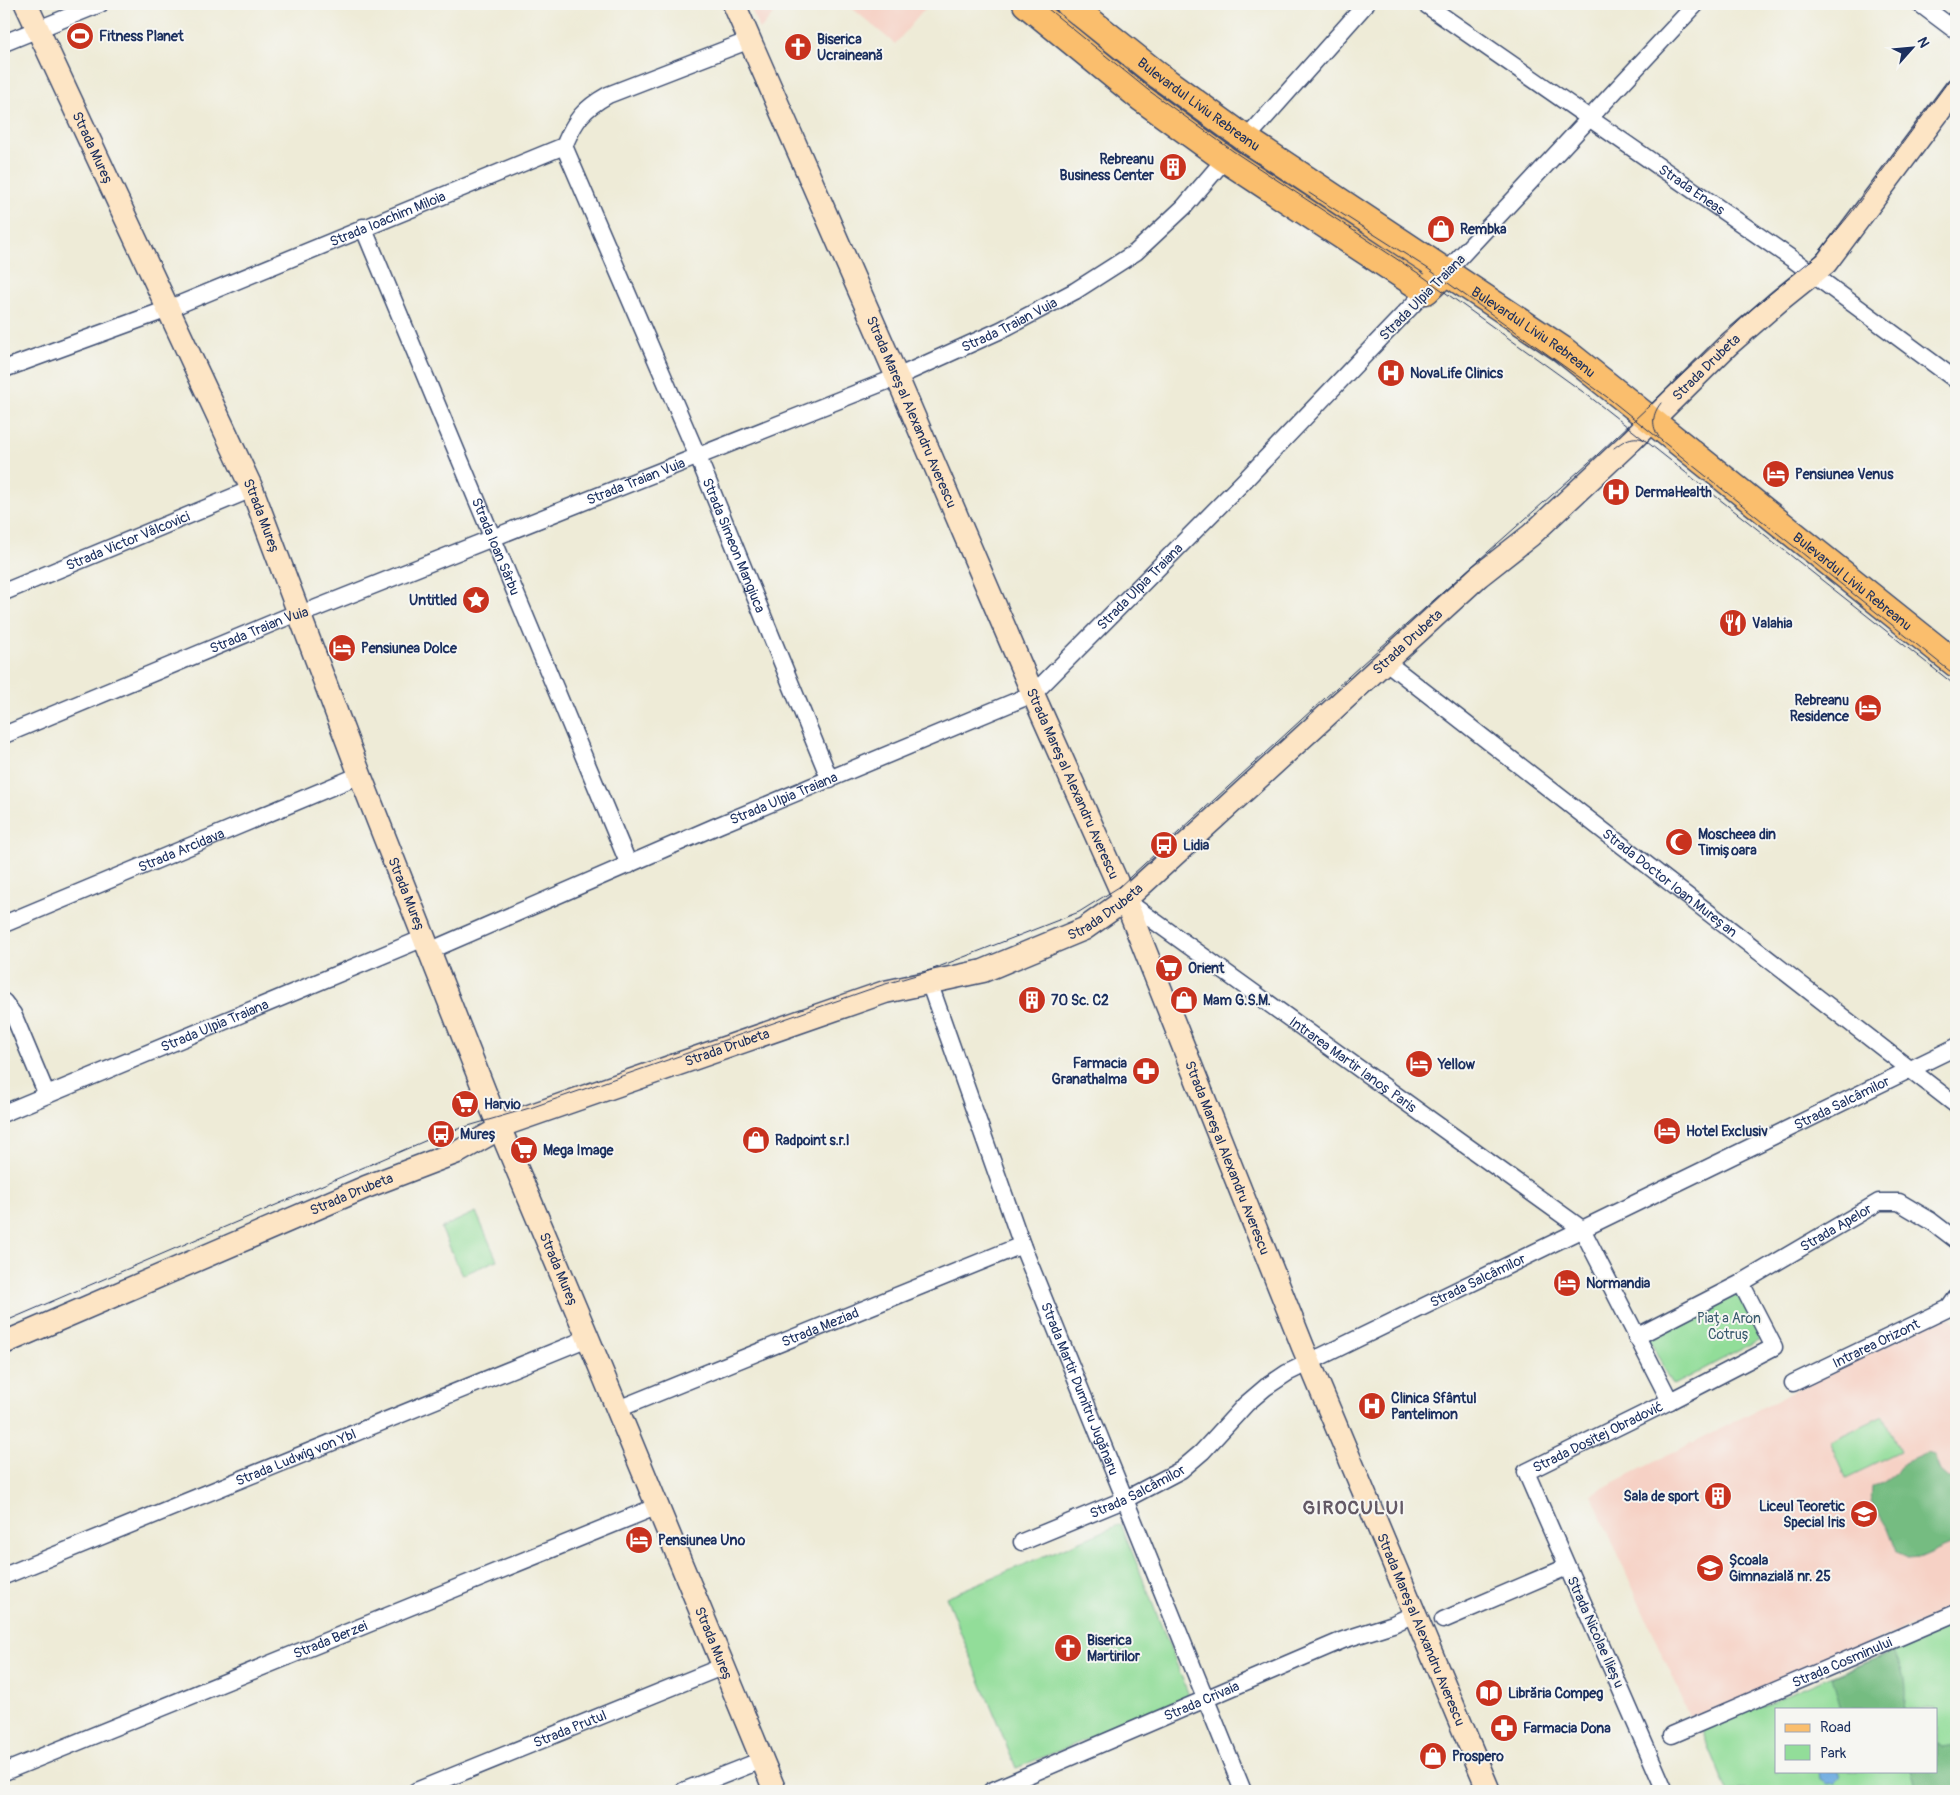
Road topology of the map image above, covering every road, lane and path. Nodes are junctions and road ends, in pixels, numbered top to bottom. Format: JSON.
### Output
{"nodes":[{"id":1,"x":26,"y":4,"type":"edge"},
{"id":2,"x":100,"y":4,"type":"edge"},
{"id":3,"x":734,"y":4,"type":"edge"},
{"id":4,"x":1026,"y":4,"type":"edge"},
{"id":5,"x":1069,"y":4,"type":"edge"},
{"id":6,"x":1366,"y":4,"type":"edge"},
{"id":7,"x":1425,"y":4,"type":"edge"},
{"id":8,"x":1696,"y":4,"type":"edge"},
{"id":9,"x":1920,"y":4,"type":"edge"},
{"id":10,"x":37,"y":28,"type":"junction"},
{"id":11,"x":1956,"y":31,"type":"edge"},
{"id":12,"x":750,"y":40,"type":"junction"},
{"id":13,"x":4,"y":43,"type":"edge"},
{"id":14,"x":1956,"y":89,"type":"edge"},
{"id":15,"x":1590,"y":119,"type":"junction"},
{"id":16,"x":1246,"y":139,"type":"junction"},
{"id":17,"x":564,"y":146,"type":"junction"},
{"id":18,"x":1225,"y":158,"type":"junction"},
{"id":19,"x":363,"y":228,"type":"junction"},
{"id":20,"x":1447,"y":271,"type":"junction"},
{"id":21,"x":1812,"y":274,"type":"junction"},
{"id":22,"x":1426,"y":291,"type":"junction"},
{"id":23,"x":168,"y":309,"type":"junction"},
{"id":24,"x":4,"y":369,"type":"edge"},
{"id":25,"x":897,"y":377,"type":"junction"},
{"id":26,"x":1956,"y":380,"type":"edge"},
{"id":27,"x":1652,"y":420,"type":"junction"},
{"id":28,"x":698,"y":457,"type":"junction"},
{"id":29,"x":252,"y":489,"type":"junction"},
{"id":30,"x":493,"y":538,"type":"junction"},
{"id":31,"x":4,"y":592,"type":"edge"},
{"id":32,"x":298,"y":614,"type":"junction"},
{"id":33,"x":1385,"y":661,"type":"junction"},
{"id":34,"x":1956,"y":664,"type":"edge"},
{"id":35,"x":1033,"y":694,"type":"junction"},
{"id":36,"x":4,"y":735,"type":"edge"},
{"id":37,"x":360,"y":775,"type":"junction"},
{"id":38,"x":830,"y":780,"type":"junction"},
{"id":39,"x":629,"y":865,"type":"junction"},
{"id":40,"x":1124,"y":900,"type":"junction"},
{"id":41,"x":4,"y":924,"type":"edge"},
{"id":42,"x":426,"y":944,"type":"junction"},
{"id":43,"x":929,"y":982,"type":"junction"},
{"id":44,"x":4,"y":1002,"type":"edge"},
{"id":45,"x":1956,"y":1047,"type":"edge"},
{"id":46,"x":1912,"y":1070,"type":"junction"},
{"id":47,"x":47,"y":1095,"type":"junction"},
{"id":48,"x":1956,"y":1105,"type":"edge"},
{"id":49,"x":4,"y":1113,"type":"edge"},
{"id":50,"x":499,"y":1128,"type":"junction"},
{"id":51,"x":1582,"y":1229,"type":"junction"},
{"id":52,"x":1956,"y":1240,"type":"edge"},
{"id":53,"x":1022,"y":1245,"type":"junction"},
{"id":54,"x":1741,"y":1283,"type":"junction"},
{"id":55,"x":1956,"y":1298,"type":"edge"},
{"id":56,"x":1636,"y":1337,"type":"junction"},
{"id":57,"x":588,"y":1338,"type":"junction"},
{"id":58,"x":4,"y":1343,"type":"edge"},
{"id":59,"x":1309,"y":1362,"type":"junction"},
{"id":60,"x":1793,"y":1383,"type":"dead end"},
{"id":61,"x":1670,"y":1401,"type":"junction"},
{"id":62,"x":618,"y":1409,"type":"junction"},
{"id":63,"x":1526,"y":1472,"type":"joint"},
{"id":64,"x":1126,"y":1500,"type":"junction"},
{"id":65,"x":658,"y":1506,"type":"junction"},
{"id":66,"x":1022,"y":1542,"type":"dead end"},
{"id":67,"x":1567,"y":1567,"type":"junction"},
{"id":68,"x":4,"y":1576,"type":"edge"},
{"id":69,"x":1956,"y":1613,"type":"edge"},
{"id":70,"x":1414,"y":1614,"type":"junction"},
{"id":71,"x":1443,"y":1620,"type":"dead end"},
{"id":72,"x":724,"y":1666,"type":"junction"},
{"id":73,"x":1205,"y":1700,"type":"junction"},
{"id":74,"x":1672,"y":1735,"type":"dead end"},
{"id":75,"x":762,"y":1760,"type":"junction"},
{"id":76,"x":4,"y":1772,"type":"edge"},
{"id":77,"x":1007,"y":1788,"type":"edge"},
{"id":78,"x":416,"y":1791,"type":"edge"},
{"id":79,"x":683,"y":1791,"type":"edge"},
{"id":80,"x":776,"y":1791,"type":"edge"},
{"id":81,"x":991,"y":1791,"type":"edge"},
{"id":82,"x":1243,"y":1791,"type":"edge"},
{"id":83,"x":1488,"y":1791,"type":"edge"},
{"id":84,"x":1665,"y":1791,"type":"edge"}],
"edges":[{"from":1,"to":10,"type":"street","name":"Strada Mureș"},
{"from":2,"to":10,"type":"street"},
{"from":3,"to":12,"type":"street","name":"Strada Mareșal Alexandru Averescu"},
{"from":4,"to":18,"type":"main road","name":"Bulevardul Liviu Rebreanu"},
{"from":5,"to":16,"type":"main road","name":"Bulevardul Liviu Rebreanu"},
{"from":6,"to":16,"type":"street"},
{"from":7,"to":15,"type":"street","name":"Strada Eneas"},
{"from":8,"to":15,"type":"street","name":"Strada Ulpia Traiana"},
{"from":9,"to":11,"type":"street"},
{"from":10,"to":13,"type":"street"},
{"from":10,"to":23,"type":"street","name":"Strada Mureș"},
{"from":12,"to":17,"type":"street"},
{"from":12,"to":25,"type":"street","name":"Strada Mareșal Alexandru Averescu"},
{"from":14,"to":21,"type":"street","name":"Strada Drubeta"},
{"from":15,"to":20,"type":"street","name":"Strada Ulpia Traiana"},
{"from":15,"to":21,"type":"street","name":"Strada Eneas"},
{"from":16,"to":20,"type":"main road","name":"Bulevardul Liviu Rebreanu"},
{"from":17,"to":19,"type":"street","name":"Strada Ioachim Miloia"},
{"from":17,"to":28,"type":"street","name":"Strada Simeon Mangiuca"},
{"from":18,"to":22,"type":"main road","name":"Bulevardul Liviu Rebreanu"},
{"from":18,"to":25,"type":"street","name":"Strada Traian Vuia"},
{"from":19,"to":23,"type":"street","name":"Strada Ioachim Miloia"},
{"from":19,"to":30,"type":"street","name":"Strada Ioan Sârbu"},
{"from":20,"to":22,"type":"main road","name":"Strada Ulpia Traiana"},
{"from":20,"to":27,"type":"main road","name":"Bulevardul Liviu Rebreanu"},
{"from":21,"to":26,"type":"street","name":"Strada Eneas"},
{"from":21,"to":27,"type":"street","name":"Strada Drubeta"},
{"from":22,"to":35,"type":"street","name":"Strada Ulpia Traiana"},
{"from":23,"to":24,"type":"street","name":"Strada Ioachim Miloia"},
{"from":23,"to":29,"type":"street","name":"Strada Mureș"},
{"from":25,"to":28,"type":"street","name":"Strada Traian Vuia"},
{"from":25,"to":35,"type":"street","name":"Strada Mareșal Alexandru Averescu"},
{"from":27,"to":33,"type":"street","name":"Strada Drubeta"},
{"from":27,"to":34,"type":"main road","name":"Bulevardul Liviu Rebreanu"},
{"from":28,"to":30,"type":"street","name":"Strada Traian Vuia"},
{"from":28,"to":38,"type":"street","name":"Strada Simeon Mangiuca"},
{"from":29,"to":31,"type":"street","name":"Strada Victor Vâlcovici"},
{"from":29,"to":32,"type":"street","name":"Strada Mureș"},
{"from":30,"to":32,"type":"street","name":"Strada Traian Vuia"},
{"from":30,"to":39,"type":"street","name":"Strada Ioan Sârbu"},
{"from":32,"to":36,"type":"street","name":"Strada Traian Vuia"},
{"from":32,"to":37,"type":"street","name":"Strada Mureș"},
{"from":33,"to":40,"type":"street","name":"Strada Drubeta"},
{"from":33,"to":46,"type":"street","name":"Strada Doctor Ioan Mureșan"},
{"from":35,"to":38,"type":"street","name":"Strada Ulpia Traiana"},
{"from":35,"to":40,"type":"street","name":"Strada Mareșal Alexandru Averescu"},
{"from":37,"to":41,"type":"street","name":"Strada Arcidava"},
{"from":37,"to":42,"type":"street","name":"Strada Mureș"},
{"from":38,"to":39,"type":"street","name":"Strada Ulpia Traiana"},
{"from":39,"to":42,"type":"street","name":"Strada Ulpia Traiana"},
{"from":40,"to":43,"type":"street","name":"Strada Drubeta"},
{"from":40,"to":51,"type":"street","name":"Intrarea Martir Ianoș Paris"},
{"from":40,"to":59,"type":"street","name":"Strada Mareșal Alexandru Averescu"},
{"from":42,"to":47,"type":"street","name":"Strada Ulpia Traiana"},
{"from":42,"to":50,"type":"street","name":"Strada Mureș"},
{"from":43,"to":50,"type":"street","name":"Strada Drubeta"},
{"from":43,"to":53,"type":"street","name":"Strada Martir Dumitru Jugănaru"},
{"from":44,"to":47,"type":"street"},
{"from":45,"to":46,"type":"street","name":"Strada Salcâmilor"},
{"from":46,"to":48,"type":"street","name":"Strada Doctor Ioan Mureșan"},
{"from":46,"to":51,"type":"street","name":"Strada Salcâmilor"},
{"from":47,"to":49,"type":"street","name":"Strada Ulpia Traiana"},
{"from":50,"to":57,"type":"street","name":"Strada Mureș"},
{"from":50,"to":58,"type":"street","name":"Strada Drubeta"},
{"from":51,"to":56,"type":"street"},
{"from":51,"to":59,"type":"street","name":"Strada Salcâmilor"},
{"from":52,"to":54,"type":"street","name":"Strada Apelor"},
{"from":53,"to":62,"type":"street","name":"Strada Meziad"},
{"from":53,"to":64,"type":"street","name":"Strada Martir Dumitru Jugănaru"},
{"from":54,"to":56,"type":"street"},
{"from":54,"to":61,"type":"street"},
{"from":55,"to":60,"type":"street","name":"Intrarea Orizont"},
{"from":56,"to":61,"type":"street"},
{"from":57,"to":62,"type":"street","name":"Strada Mureș"},
{"from":57,"to":68,"type":"street","name":"Strada Ludwig von Ybl"},
{"from":59,"to":64,"type":"street","name":"Strada Salcâmilor"},
{"from":59,"to":70,"type":"street","name":"Strada Mareșal Alexandru Averescu"},
{"from":61,"to":63,"type":"street","name":"Strada Dositej Obradović"},
{"from":62,"to":65,"type":"street","name":"Strada Mureș"},
{"from":63,"to":67,"type":"street","name":"Strada Nicolae Ilieșu"},
{"from":64,"to":66,"type":"street","name":"Strada Salcâmilor"},
{"from":64,"to":73,"type":"street","name":"Strada Martir Dumitru Jugănaru"},
{"from":65,"to":72,"type":"street","name":"Strada Mureș"},
{"from":65,"to":76,"type":"street","name":"Strada Berzei"},
{"from":67,"to":71,"type":"street"},
{"from":67,"to":84,"type":"street","name":"Strada Nicolae Ilieșu"},
{"from":69,"to":74,"type":"street","name":"Strada Cosminului"},
{"from":70,"to":73,"type":"street","name":"Strada Crivaia"},
{"from":70,"to":83,"type":"street","name":"Strada Mareșal Alexandru Averescu"},
{"from":72,"to":75,"type":"street","name":"Strada Mureș"},
{"from":72,"to":78,"type":"street","name":"Strada Prutul"},
{"from":73,"to":77,"type":"street","name":"Strada Crivaia"},
{"from":73,"to":82,"type":"street","name":"Strada Martir Dumitru Jugănaru"},
{"from":75,"to":79,"type":"street"},
{"from":75,"to":80,"type":"street","name":"Strada Mureș"},
{"from":77,"to":81,"type":"street","name":"Strada Crivaia"}]}
